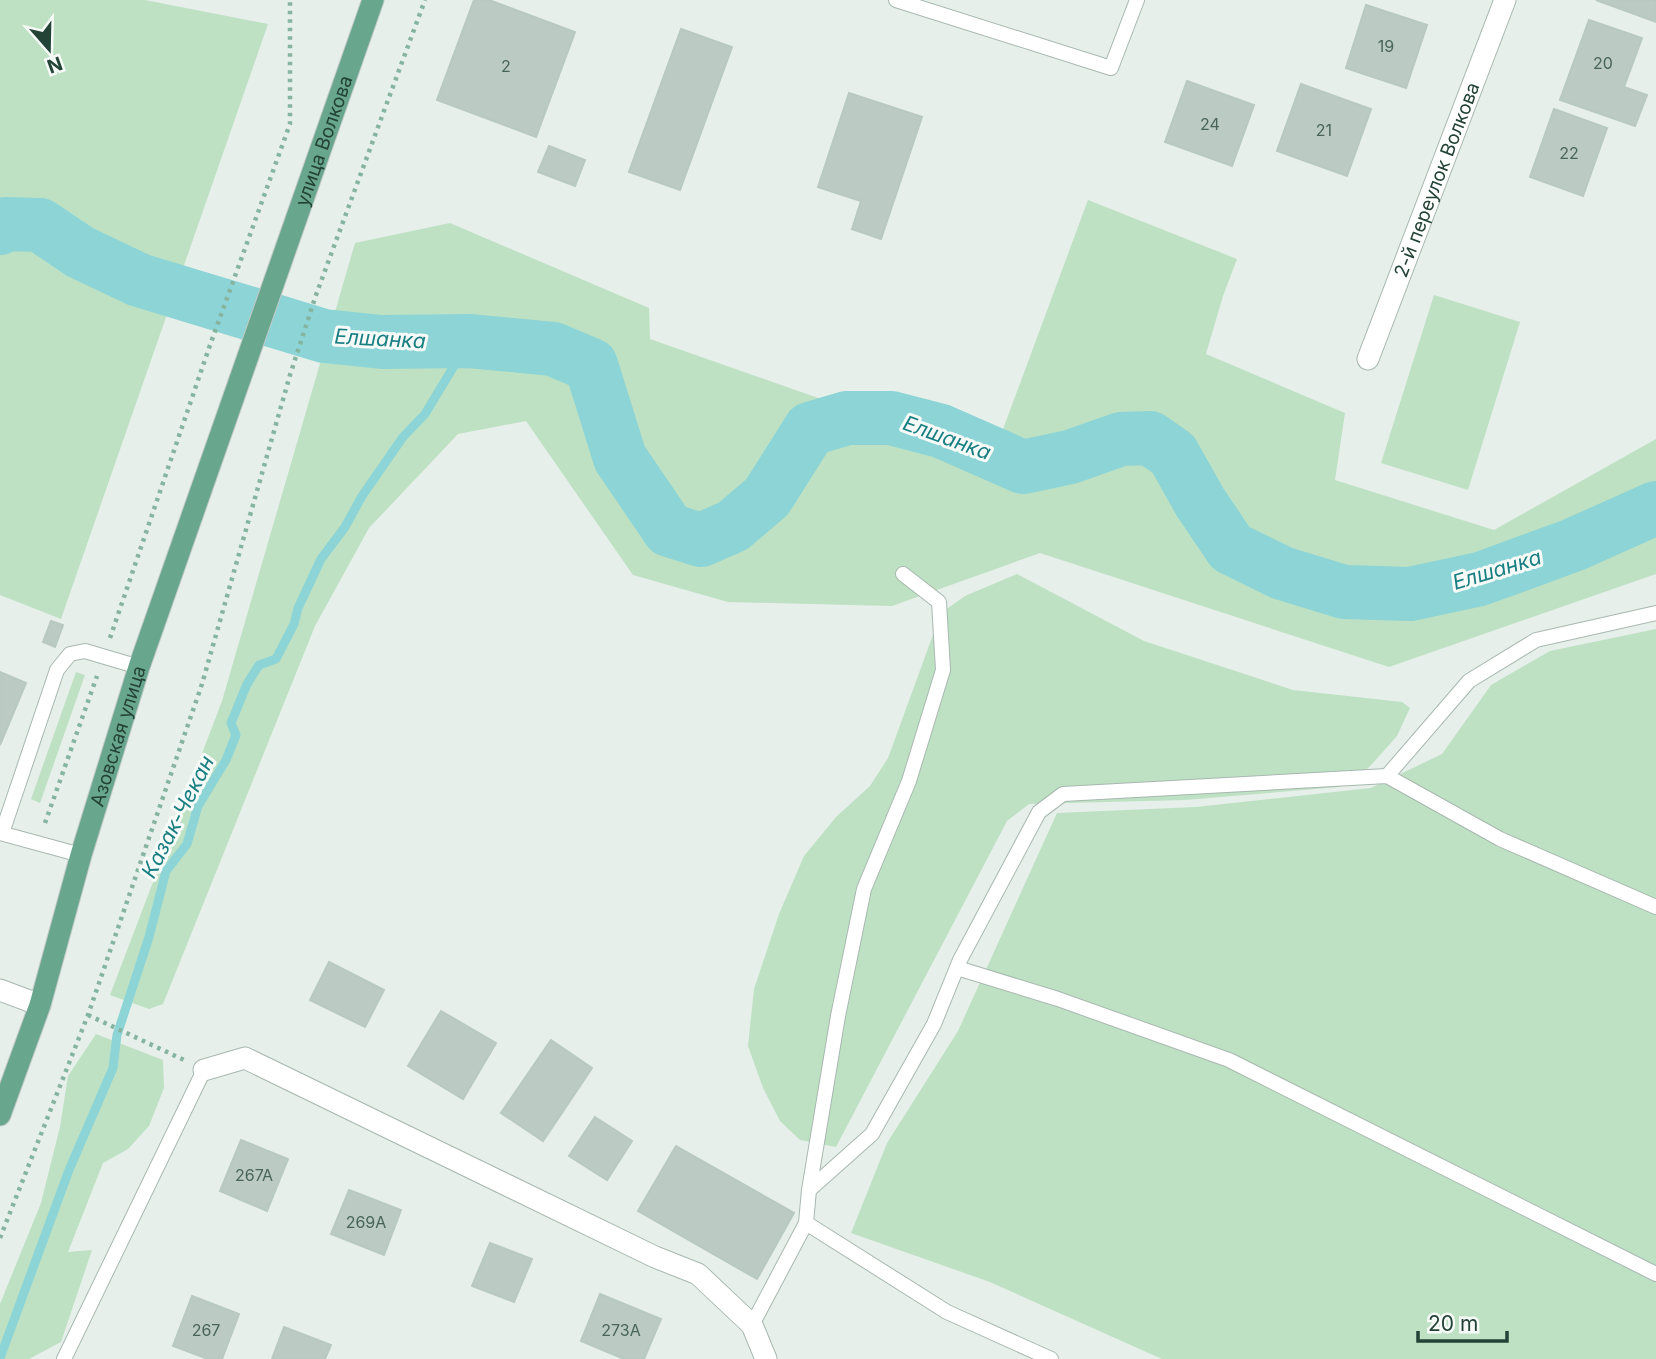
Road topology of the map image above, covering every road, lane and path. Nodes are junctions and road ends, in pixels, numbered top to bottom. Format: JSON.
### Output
{"nodes":[{"id":1,"x":290,"y":0,"type":"edge"},
{"id":2,"x":373,"y":0,"type":"edge"},
{"id":3,"x":425,"y":0,"type":"edge"},
{"id":4,"x":896,"y":0,"type":"edge"},
{"id":5,"x":1137,"y":0,"type":"edge"},
{"id":6,"x":1505,"y":0,"type":"edge"},
{"id":7,"x":1368,"y":359,"type":"dead end"},
{"id":8,"x":247,"y":360,"type":"joint"},
{"id":9,"x":903,"y":574,"type":"dead end"},
{"id":10,"x":1656,"y":613,"type":"edge"},
{"id":11,"x":104,"y":656,"type":"junction"},
{"id":12,"x":139,"y":667,"type":"junction"},
{"id":13,"x":1387,"y":776,"type":"junction"},
{"id":14,"x":1,"y":833,"type":"edge"},
{"id":15,"x":38,"y":843,"type":"junction"},
{"id":16,"x":81,"y":855,"type":"junction"},
{"id":17,"x":1656,"y":907,"type":"edge"},
{"id":18,"x":957,"y":968,"type":"junction"},
{"id":19,"x":0,"y":990,"type":"edge"},
{"id":20,"x":40,"y":1006,"type":"junction"},
{"id":21,"x":88,"y":1015,"type":"junction"},
{"id":22,"x":204,"y":1070,"type":"junction"},
{"id":23,"x":0,"y":1115,"type":"edge"},
{"id":24,"x":809,"y":1190,"type":"junction"},
{"id":25,"x":806,"y":1223,"type":"junction"},
{"id":26,"x":0,"y":1238,"type":"edge"},
{"id":27,"x":1656,"y":1273,"type":"edge"},
{"id":28,"x":752,"y":1325,"type":"junction"},
{"id":29,"x":64,"y":1359,"type":"edge"},
{"id":30,"x":766,"y":1359,"type":"edge"},
{"id":31,"x":1051,"y":1359,"type":"edge"}],
"edges":[{"from":1,"to":11,"type":"path"},
{"from":2,"to":8,"type":"main road","name":"улица Волкова"},
{"from":3,"to":21,"type":"path"},
{"from":4,"to":5,"type":"lane"},
{"from":6,"to":7,"type":"street","name":"2-й переулок Волкова"},
{"from":8,"to":12,"type":"main road","name":"Азовская улица"},
{"from":9,"to":24,"type":"lane"},
{"from":10,"to":13,"type":"lane"},
{"from":11,"to":12,"type":"lane"},
{"from":11,"to":14,"type":"lane"},
{"from":11,"to":15,"type":"path"},
{"from":12,"to":16,"type":"main road","name":"Азовская улица"},
{"from":13,"to":17,"type":"lane"},
{"from":13,"to":18,"type":"lane"},
{"from":14,"to":15,"type":"lane"},
{"from":15,"to":16,"type":"lane"},
{"from":16,"to":20,"type":"main road","name":"Азовская улица"},
{"from":18,"to":24,"type":"lane"},
{"from":18,"to":27,"type":"lane"},
{"from":19,"to":20,"type":"street"},
{"from":20,"to":23,"type":"main road","name":"Азовская улица"},
{"from":21,"to":22,"type":"path"},
{"from":21,"to":26,"type":"path"},
{"from":22,"to":28,"type":"street"},
{"from":22,"to":29,"type":"lane"},
{"from":24,"to":25,"type":"lane"},
{"from":25,"to":28,"type":"lane"},
{"from":25,"to":31,"type":"lane"},
{"from":28,"to":30,"type":"street"}]}
